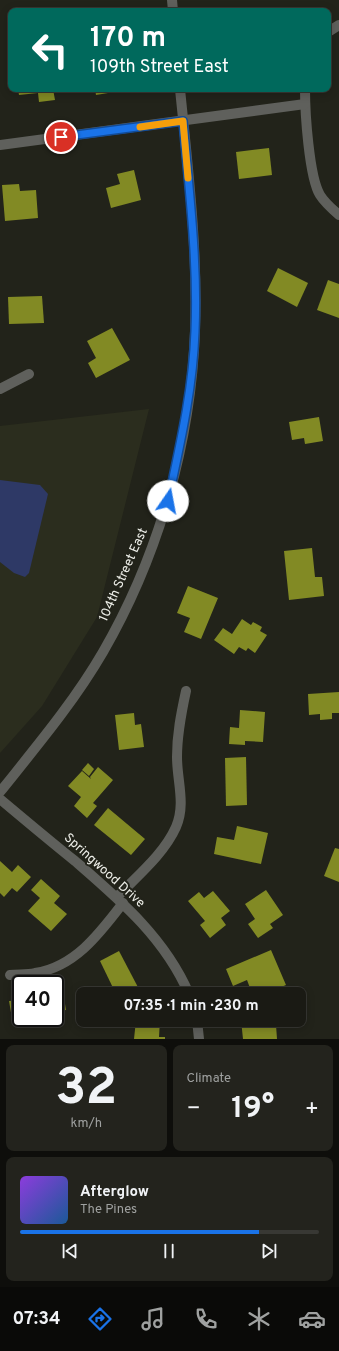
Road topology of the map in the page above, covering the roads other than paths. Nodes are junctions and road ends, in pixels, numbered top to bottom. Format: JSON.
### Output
{"nodes":[{"id":1,"x":180,"y":92,"type":"edge"},
{"id":2,"x":305,"y":92,"type":"edge"},
{"id":3,"x":304,"y":104,"type":"junction"},
{"id":4,"x":183,"y":121,"type":"junction"},
{"id":5,"x":0,"y":145,"type":"edge"},
{"id":6,"x":339,"y":215,"type":"edge"},
{"id":7,"x":29,"y":374,"type":"dead end"},
{"id":8,"x":0,"y":389,"type":"edge"},
{"id":9,"x":186,"y":691,"type":"dead end"},
{"id":10,"x":0,"y":792,"type":"edge"},
{"id":11,"x":0,"y":799,"type":"edge"},
{"id":12,"x":120,"y":900,"type":"junction"},
{"id":13,"x":10,"y":975,"type":"dead end"},
{"id":14,"x":186,"y":987,"type":"edge"},
{"id":15,"x":198,"y":1027,"type":"edge"},
{"id":16,"x":199,"y":1039,"type":"edge"}],
"edges":[{"from":1,"to":4,"type":"street","name":"104th Street East"},
{"from":2,"to":3,"type":"street"},
{"from":3,"to":4,"type":"street"},
{"from":3,"to":6,"type":"street"},
{"from":4,"to":5,"type":"street"},
{"from":4,"to":10,"type":"street","name":"104th Street East"},
{"from":7,"to":8,"type":"street"},
{"from":9,"to":12,"type":"street"},
{"from":11,"to":12,"type":"street","name":"Springwood Drive"},
{"from":12,"to":13,"type":"street"},
{"from":12,"to":14,"type":"street","name":"Springwood Drive"},
{"from":15,"to":16,"type":"street"}]}
